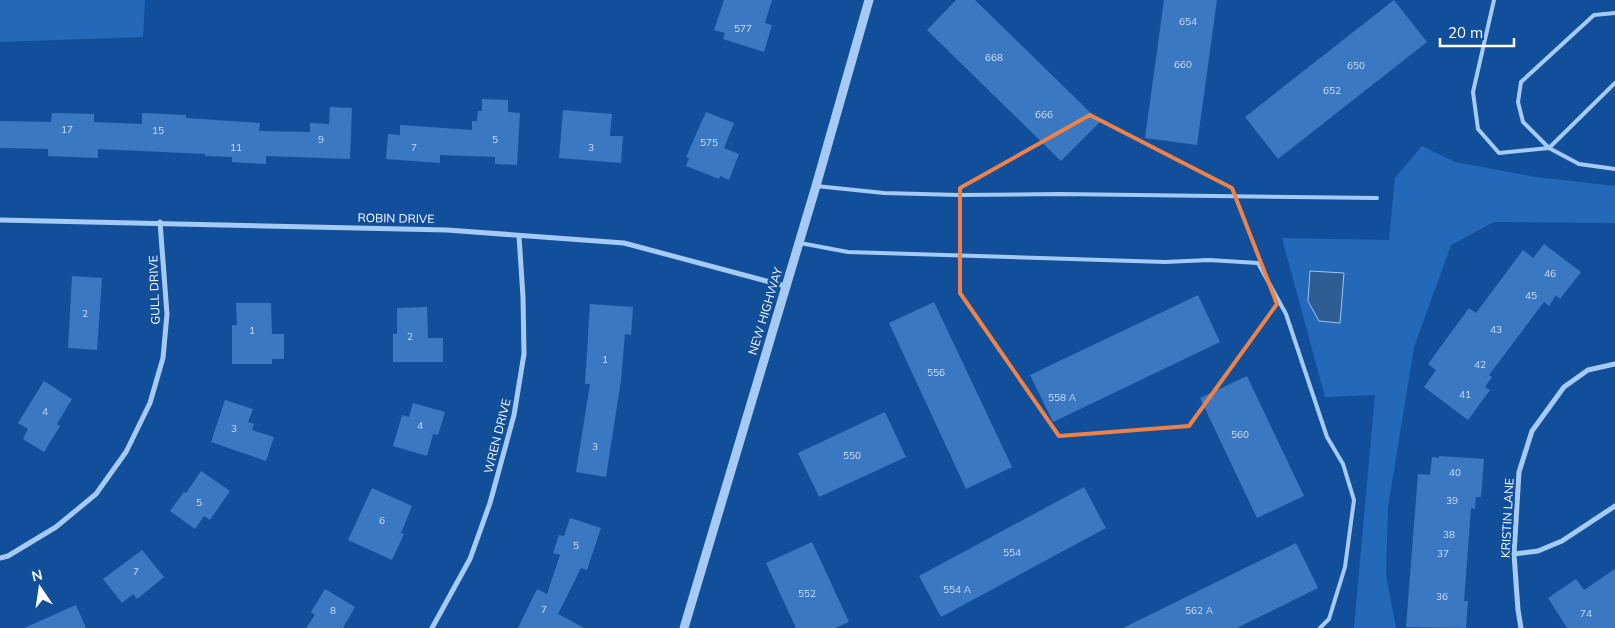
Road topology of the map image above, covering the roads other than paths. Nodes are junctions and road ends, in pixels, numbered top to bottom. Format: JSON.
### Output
{"nodes":[{"id":1,"x":869,"y":0,"type":"edge"},
{"id":2,"x":1494,"y":0,"type":"edge"},
{"id":3,"x":1615,"y":13,"type":"edge"},
{"id":4,"x":1615,"y":83,"type":"edge"},
{"id":5,"x":1549,"y":148,"type":"junction"},
{"id":6,"x":1614,"y":168,"type":"edge"},
{"id":7,"x":816,"y":186,"type":"junction"},
{"id":8,"x":1377,"y":198,"type":"dead end"},
{"id":9,"x":0,"y":220,"type":"edge"},
{"id":10,"x":160,"y":222,"type":"junction"},
{"id":11,"x":519,"y":236,"type":"junction"},
{"id":12,"x":799,"y":243,"type":"junction"},
{"id":13,"x":785,"y":286,"type":"junction"},
{"id":14,"x":1615,"y":364,"type":"edge"},
{"id":15,"x":1615,"y":506,"type":"edge"},
{"id":16,"x":1514,"y":554,"type":"junction"},
{"id":17,"x":0,"y":558,"type":"edge"},
{"id":18,"x":432,"y":628,"type":"edge"},
{"id":19,"x":684,"y":628,"type":"edge"},
{"id":20,"x":1320,"y":628,"type":"edge"},
{"id":21,"x":1521,"y":628,"type":"edge"}],
"edges":[{"from":1,"to":7,"type":"street","name":"NEW HIGHWAY"},
{"from":2,"to":5,"type":"lane"},
{"from":3,"to":5,"type":"lane"},
{"from":4,"to":5,"type":"lane"},
{"from":5,"to":6,"type":"lane"},
{"from":7,"to":8,"type":"lane"},
{"from":7,"to":12,"type":"street","name":"NEW HIGHWAY"},
{"from":9,"to":10,"type":"street","name":"ROBIN DRIVE"},
{"from":10,"to":11,"type":"street","name":"ROBIN DRIVE"},
{"from":10,"to":17,"type":"street","name":"GULL DRIVE"},
{"from":11,"to":13,"type":"street","name":"ROBIN DRIVE"},
{"from":11,"to":18,"type":"street","name":"WREN DRIVE"},
{"from":12,"to":13,"type":"street","name":"NEW HIGHWAY"},
{"from":12,"to":20,"type":"lane"},
{"from":13,"to":19,"type":"street","name":"NEW HIGHWAY"},
{"from":14,"to":16,"type":"street","name":"KRISTIN LANE"},
{"from":15,"to":16,"type":"street"},
{"from":16,"to":21,"type":"street","name":"KRISTIN LANE"}]}
